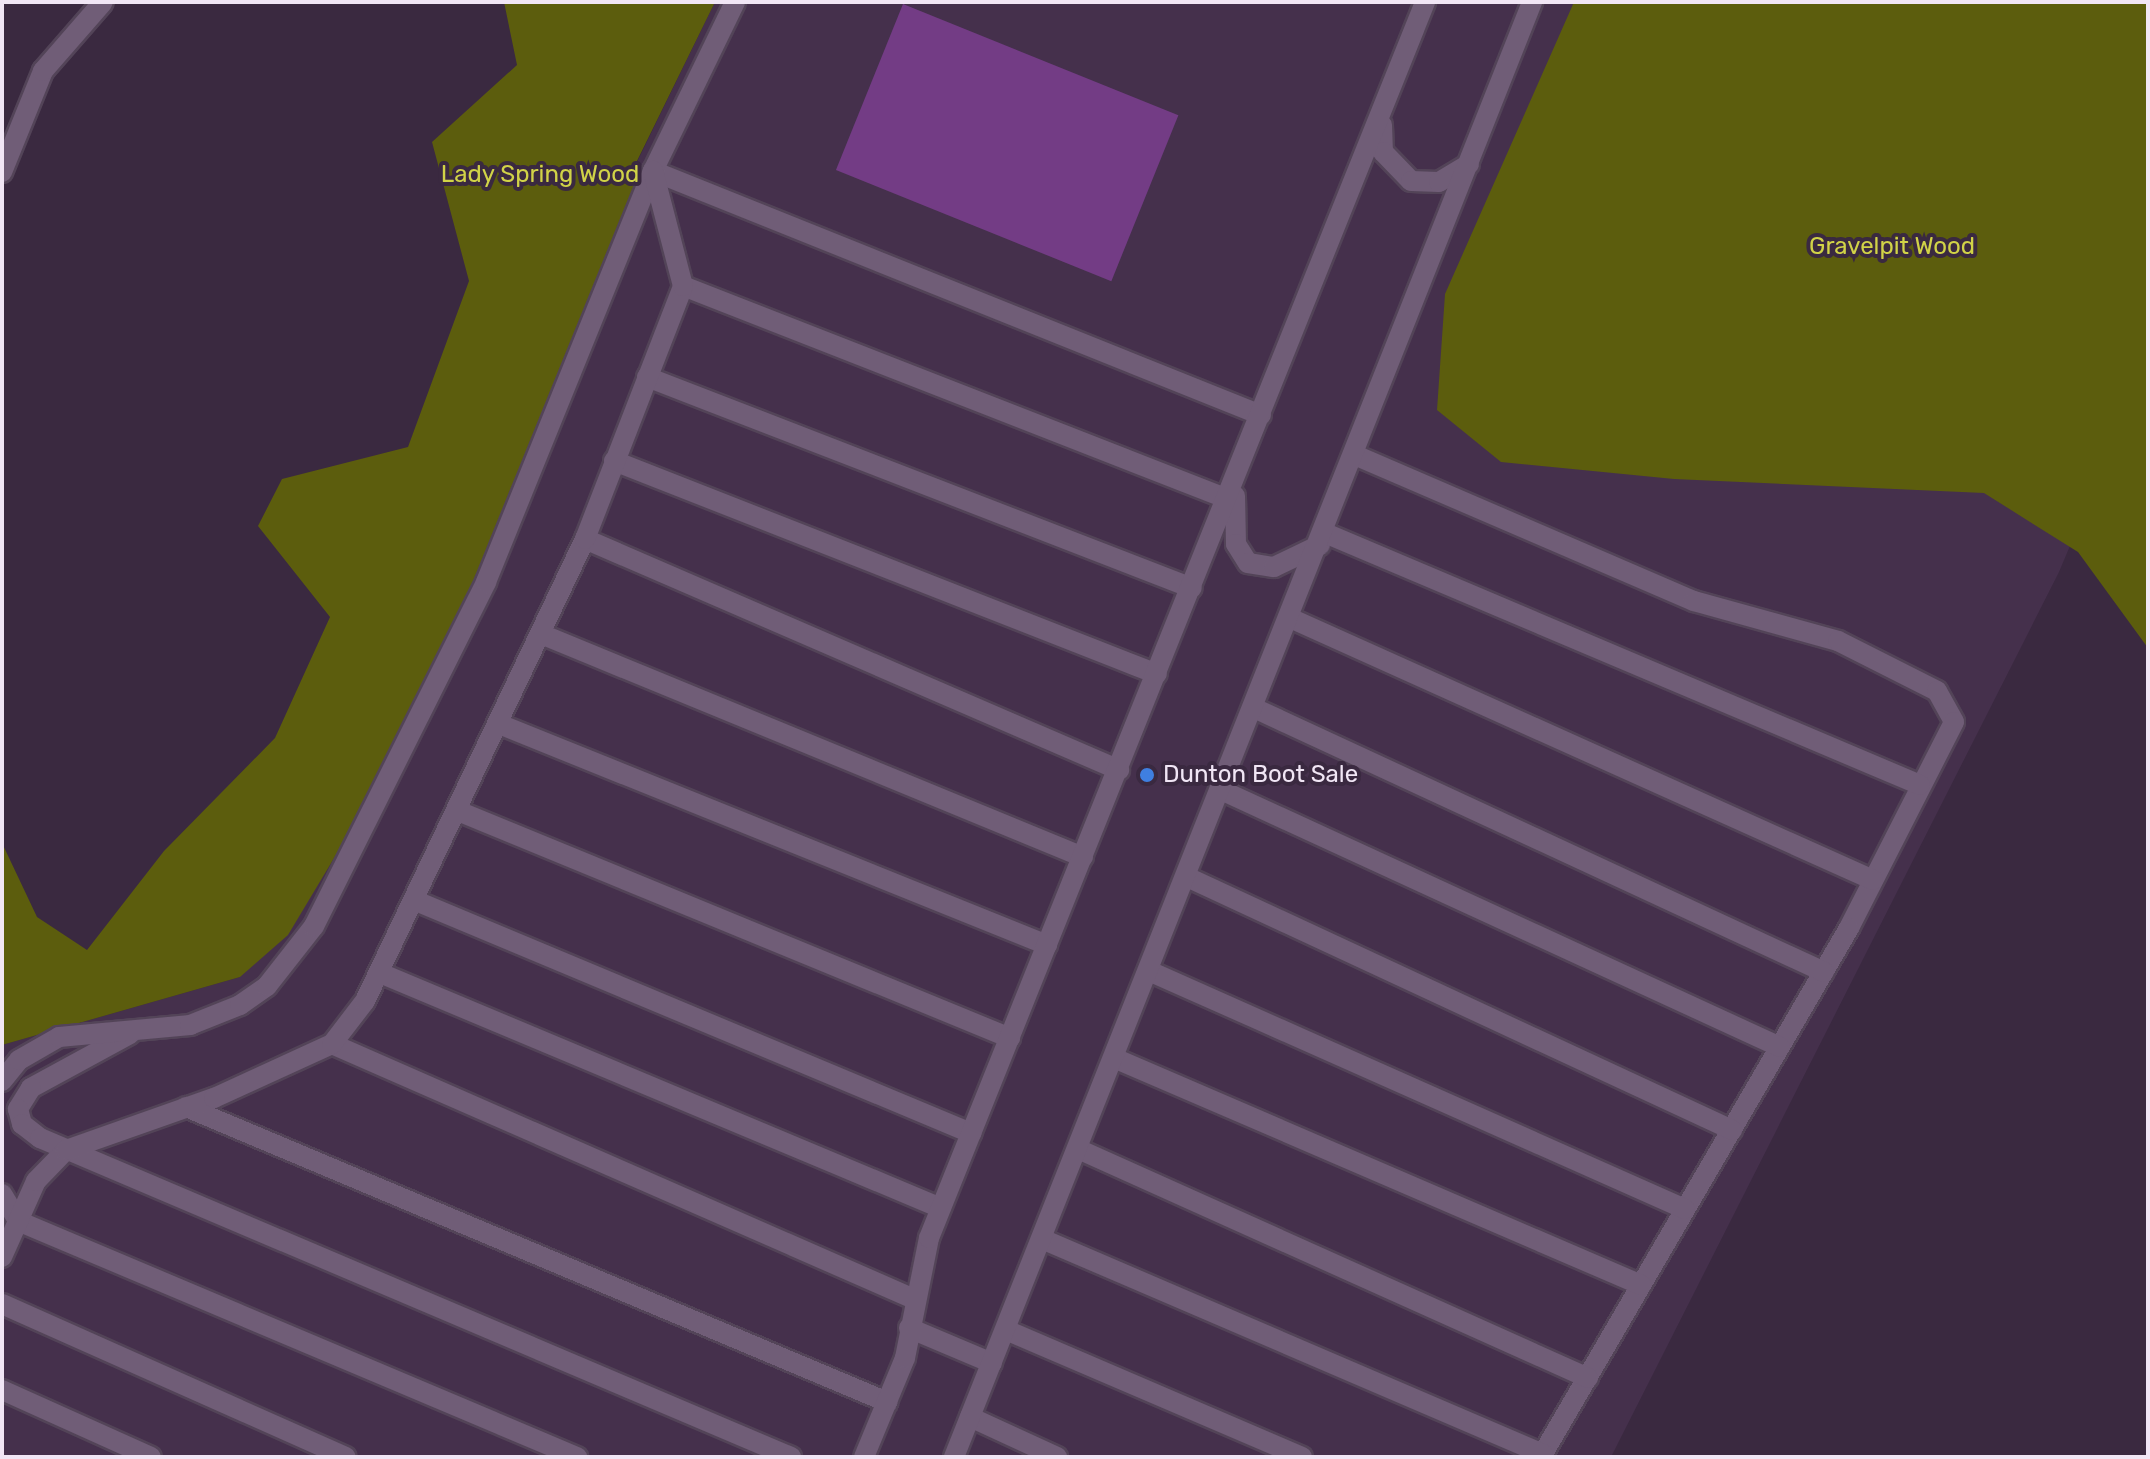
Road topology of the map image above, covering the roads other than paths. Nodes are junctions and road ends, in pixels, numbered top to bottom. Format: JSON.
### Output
{"nodes":[{"id":1,"x":103,"y":2,"type":"edge"},
{"id":2,"x":735,"y":2,"type":"edge"},
{"id":3,"x":1425,"y":2,"type":"edge"},
{"id":4,"x":1532,"y":2,"type":"edge"},
{"id":5,"x":1383,"y":108,"type":"junction"},
{"id":6,"x":1469,"y":164,"type":"junction"},
{"id":7,"x":653,"y":171,"type":"junction"},
{"id":8,"x":2,"y":172,"type":"edge"},
{"id":9,"x":683,"y":286,"type":"junction"},
{"id":10,"x":647,"y":377,"type":"junction"},
{"id":11,"x":1261,"y":415,"type":"junction"},
{"id":12,"x":1357,"y":456,"type":"junction"},
{"id":13,"x":614,"y":461,"type":"junction"},
{"id":14,"x":1236,"y":479,"type":"junction"},
{"id":15,"x":1228,"y":499,"type":"junction"},
{"id":16,"x":585,"y":539,"type":"junction"},
{"id":17,"x":1322,"y":539,"type":"junction"},
{"id":18,"x":1192,"y":588,"type":"junction"},
{"id":19,"x":1290,"y":618,"type":"junction"},
{"id":20,"x":541,"y":634,"type":"junction"},
{"id":21,"x":1157,"y":674,"type":"junction"},
{"id":22,"x":1254,"y":708,"type":"junction"},
{"id":23,"x":499,"y":724,"type":"junction"},
{"id":24,"x":1119,"y":770,"type":"junction"},
{"id":25,"x":1920,"y":785,"type":"junction"},
{"id":26,"x":1221,"y":790,"type":"junction"},
{"id":27,"x":458,"y":811,"type":"junction"},
{"id":28,"x":1083,"y":857,"type":"junction"},
{"id":29,"x":1187,"y":877,"type":"junction"},
{"id":30,"x":1873,"y":880,"type":"junction"},
{"id":31,"x":416,"y":901,"type":"junction"},
{"id":32,"x":1047,"y":945,"type":"junction"},
{"id":33,"x":1149,"y":971,"type":"junction"},
{"id":34,"x":1824,"y":972,"type":"junction"},
{"id":35,"x":380,"y":973,"type":"junction"},
{"id":36,"x":137,"y":1030,"type":"junction"},
{"id":37,"x":1010,"y":1038,"type":"junction"},
{"id":38,"x":332,"y":1044,"type":"junction"},
{"id":39,"x":1780,"y":1047,"type":"junction"},
{"id":40,"x":1114,"y":1058,"type":"junction"},
{"id":41,"x":2,"y":1081,"type":"edge"},
{"id":42,"x":186,"y":1107,"type":"junction"},
{"id":43,"x":1732,"y":1130,"type":"junction"},
{"id":44,"x":971,"y":1133,"type":"junction"},
{"id":45,"x":1078,"y":1149,"type":"junction"},
{"id":46,"x":66,"y":1150,"type":"junction"},
{"id":47,"x":2,"y":1194,"type":"edge"},
{"id":48,"x":941,"y":1208,"type":"junction"},
{"id":49,"x":1685,"y":1209,"type":"junction"},
{"id":50,"x":18,"y":1221,"type":"junction"},
{"id":51,"x":1042,"y":1239,"type":"junction"},
{"id":52,"x":2,"y":1257,"type":"edge"},
{"id":53,"x":1641,"y":1285,"type":"junction"},
{"id":54,"x":914,"y":1299,"type":"junction"},
{"id":55,"x":2,"y":1304,"type":"edge"},
{"id":56,"x":909,"y":1328,"type":"junction"},
{"id":57,"x":1006,"y":1330,"type":"junction"},
{"id":58,"x":992,"y":1363,"type":"junction"},
{"id":59,"x":1588,"y":1378,"type":"junction"},
{"id":60,"x":2,"y":1390,"type":"edge"},
{"id":61,"x":887,"y":1402,"type":"junction"},
{"id":62,"x":970,"y":1417,"type":"junction"},
{"id":63,"x":1542,"y":1456,"type":"edge"},
{"id":64,"x":151,"y":1457,"type":"edge"},
{"id":65,"x":345,"y":1457,"type":"edge"},
{"id":66,"x":577,"y":1457,"type":"edge"},
{"id":67,"x":791,"y":1457,"type":"edge"},
{"id":68,"x":864,"y":1457,"type":"edge"},
{"id":69,"x":954,"y":1457,"type":"edge"},
{"id":70,"x":1057,"y":1457,"type":"edge"},
{"id":71,"x":1302,"y":1457,"type":"edge"}],
"edges":[{"from":1,"to":8,"type":"lane"},
{"from":2,"to":7,"type":"lane"},
{"from":3,"to":5,"type":"lane"},
{"from":4,"to":6,"type":"lane"},
{"from":5,"to":6,"type":"lane"},
{"from":5,"to":11,"type":"lane"},
{"from":6,"to":12,"type":"lane"},
{"from":7,"to":9,"type":"lane"},
{"from":7,"to":11,"type":"lane"},
{"from":7,"to":36,"type":"lane"},
{"from":9,"to":10,"type":"lane"},
{"from":9,"to":15,"type":"lane"},
{"from":10,"to":13,"type":"lane"},
{"from":10,"to":18,"type":"lane"},
{"from":11,"to":14,"type":"lane"},
{"from":12,"to":17,"type":"lane"},
{"from":12,"to":25,"type":"lane"},
{"from":13,"to":16,"type":"lane"},
{"from":13,"to":21,"type":"lane"},
{"from":14,"to":15,"type":"lane"},
{"from":14,"to":17,"type":"lane"},
{"from":15,"to":18,"type":"lane"},
{"from":16,"to":20,"type":"lane"},
{"from":16,"to":24,"type":"lane"},
{"from":17,"to":19,"type":"lane"},
{"from":17,"to":25,"type":"lane"},
{"from":18,"to":21,"type":"lane"},
{"from":19,"to":22,"type":"lane"},
{"from":19,"to":30,"type":"lane"},
{"from":20,"to":23,"type":"lane"},
{"from":20,"to":28,"type":"lane"},
{"from":21,"to":24,"type":"lane"},
{"from":22,"to":26,"type":"lane"},
{"from":22,"to":34,"type":"lane"},
{"from":23,"to":27,"type":"lane"},
{"from":23,"to":32,"type":"lane"},
{"from":24,"to":28,"type":"lane"},
{"from":25,"to":30,"type":"lane"},
{"from":26,"to":29,"type":"lane"},
{"from":26,"to":39,"type":"lane"},
{"from":27,"to":31,"type":"lane"},
{"from":27,"to":37,"type":"lane"},
{"from":28,"to":32,"type":"lane"},
{"from":29,"to":33,"type":"lane"},
{"from":29,"to":43,"type":"lane"},
{"from":30,"to":34,"type":"lane"},
{"from":31,"to":35,"type":"lane"},
{"from":31,"to":44,"type":"lane"},
{"from":32,"to":37,"type":"lane"},
{"from":33,"to":40,"type":"lane"},
{"from":33,"to":49,"type":"lane"},
{"from":34,"to":39,"type":"lane"},
{"from":35,"to":38,"type":"lane"},
{"from":35,"to":48,"type":"lane"},
{"from":36,"to":41,"type":"lane"},
{"from":36,"to":46,"type":"lane"},
{"from":37,"to":44,"type":"lane"},
{"from":38,"to":42,"type":"lane"},
{"from":38,"to":54,"type":"lane"},
{"from":39,"to":43,"type":"lane"},
{"from":40,"to":45,"type":"lane"},
{"from":40,"to":53,"type":"lane"},
{"from":42,"to":46,"type":"lane"},
{"from":42,"to":61,"type":"lane"},
{"from":43,"to":49,"type":"lane"},
{"from":44,"to":48,"type":"lane"},
{"from":45,"to":51,"type":"lane"},
{"from":45,"to":59,"type":"lane"},
{"from":46,"to":50,"type":"lane"},
{"from":46,"to":67,"type":"lane"},
{"from":47,"to":50,"type":"lane"},
{"from":48,"to":54,"type":"lane"},
{"from":49,"to":53,"type":"lane"},
{"from":50,"to":52,"type":"lane"},
{"from":50,"to":66,"type":"lane"},
{"from":51,"to":57,"type":"lane"},
{"from":51,"to":63,"type":"lane"},
{"from":53,"to":59,"type":"lane"},
{"from":54,"to":56,"type":"lane"},
{"from":55,"to":65,"type":"lane"},
{"from":56,"to":58,"type":"lane"},
{"from":56,"to":61,"type":"lane"},
{"from":57,"to":58,"type":"lane"},
{"from":57,"to":71,"type":"lane"},
{"from":58,"to":62,"type":"lane"},
{"from":59,"to":63,"type":"lane"},
{"from":60,"to":64,"type":"lane"},
{"from":61,"to":68,"type":"lane"},
{"from":62,"to":69,"type":"lane"},
{"from":62,"to":70,"type":"lane"}]}
